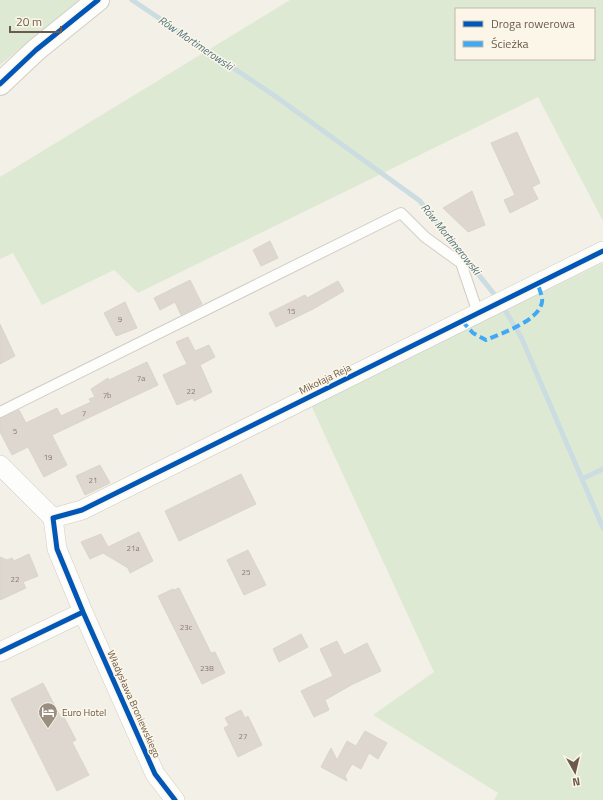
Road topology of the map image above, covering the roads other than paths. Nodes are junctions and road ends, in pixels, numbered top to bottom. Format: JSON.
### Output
{"nodes":[{"id":1,"x":98,"y":0,"type":"edge"},
{"id":2,"x":0,"y":84,"type":"edge"},
{"id":3,"x":603,"y":251,"type":"edge"},
{"id":4,"x":481,"y":312,"type":"junction"},
{"id":5,"x":0,"y":412,"type":"edge"},
{"id":6,"x":0,"y":465,"type":"edge"},
{"id":7,"x":52,"y":518,"type":"junction"},
{"id":8,"x":83,"y":612,"type":"junction"},
{"id":9,"x":0,"y":652,"type":"edge"},
{"id":10,"x":174,"y":800,"type":"edge"}],
"edges":[{"from":1,"to":2,"type":"street"},
{"from":3,"to":4,"type":"street","name":"Mikołaja Reja"},
{"from":4,"to":5,"type":"lane"},
{"from":4,"to":7,"type":"street","name":"Mikołaja Reja"},
{"from":6,"to":7,"type":"street"},
{"from":7,"to":8,"type":"street","name":"Władysława Broniewskiego"},
{"from":8,"to":9,"type":"street"},
{"from":8,"to":10,"type":"street","name":"Władysława Broniewskiego"}]}
